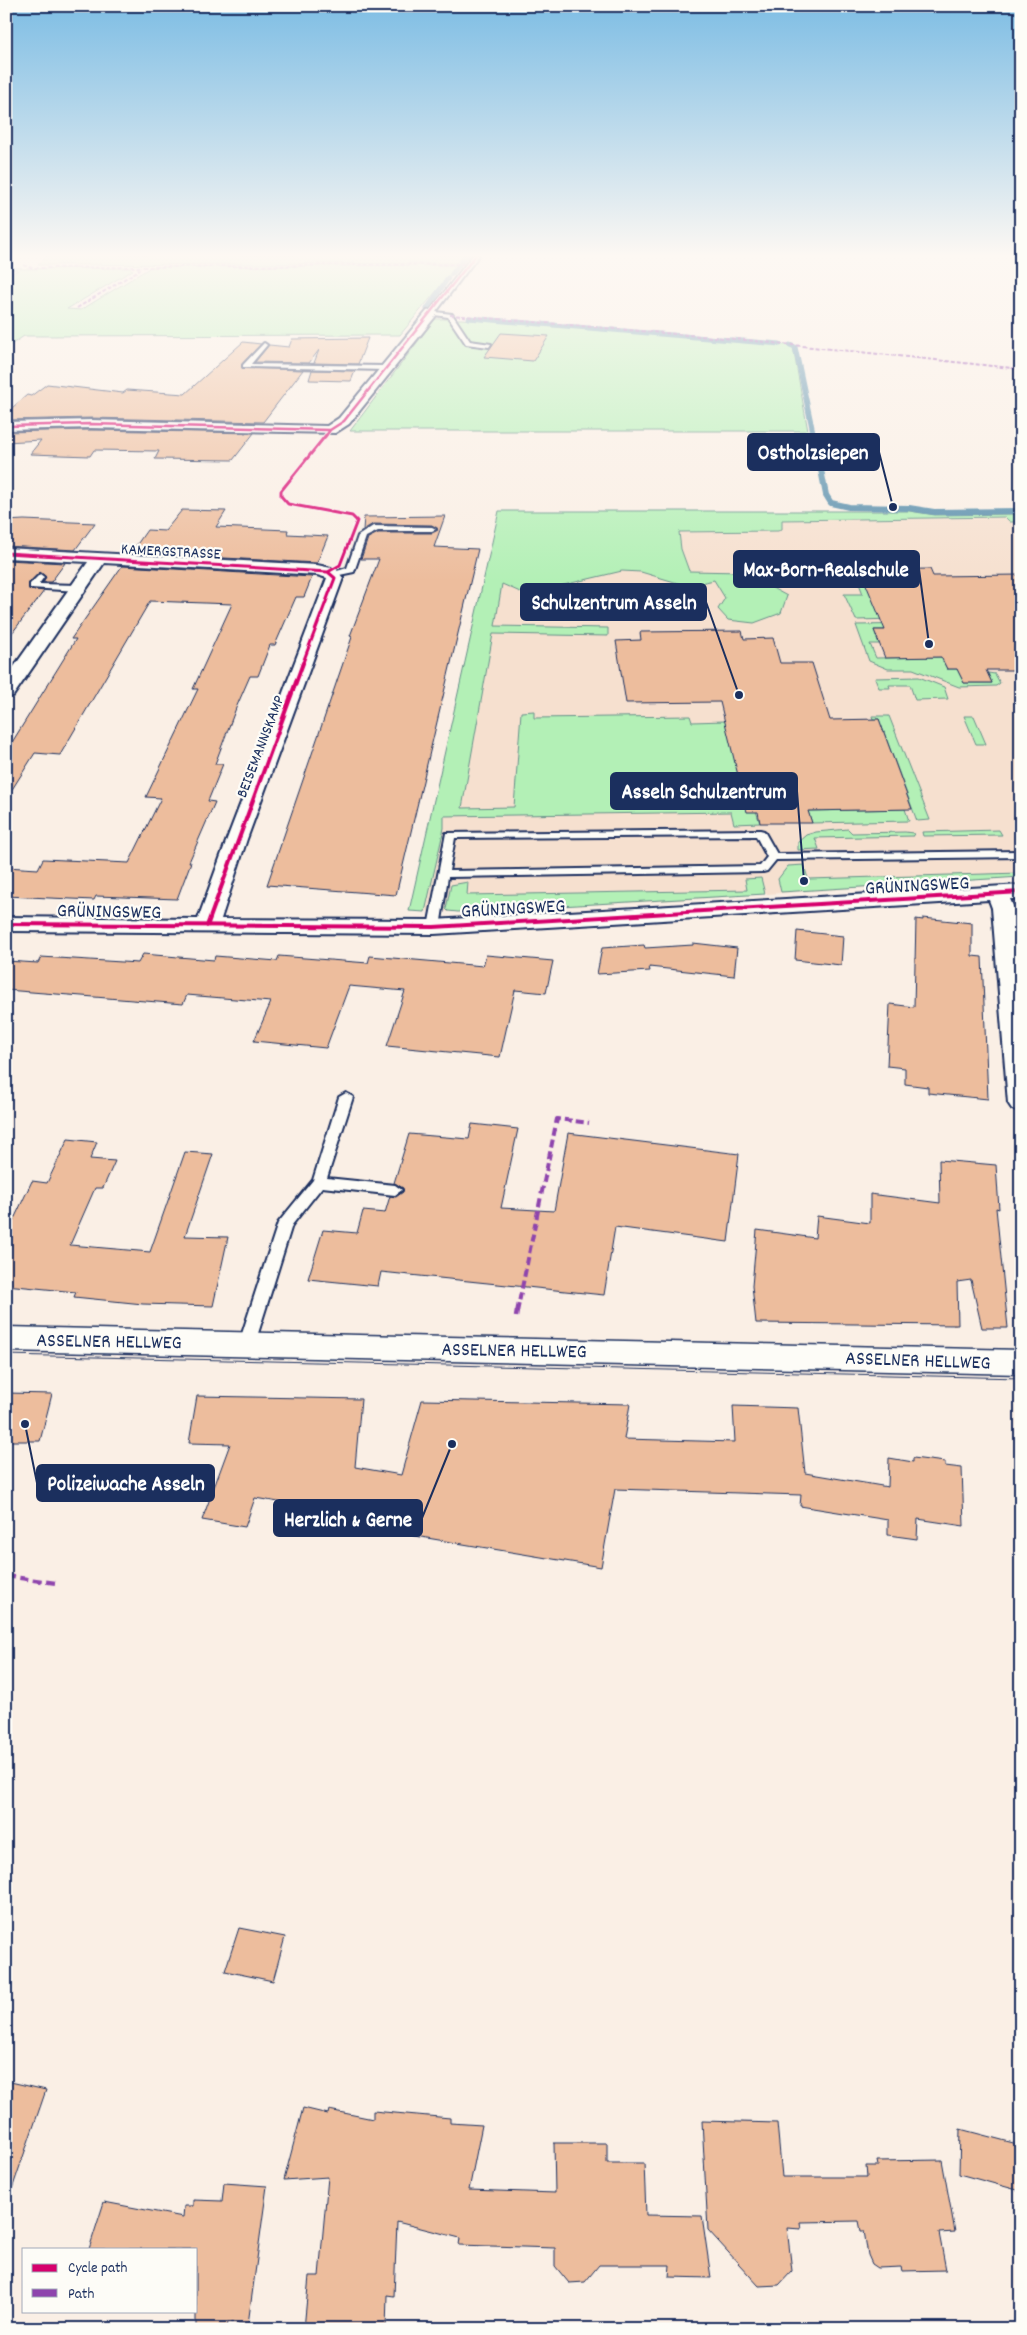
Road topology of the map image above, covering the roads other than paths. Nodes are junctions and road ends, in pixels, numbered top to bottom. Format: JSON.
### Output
{"nodes":[{"id":1,"x":246,"y":364,"type":"edge"},
{"id":2,"x":388,"y":364,"type":"edge"},
{"id":3,"x":385,"y":368,"type":"junction"},
{"id":4,"x":6,"y":426,"type":"edge"},
{"id":5,"x":432,"y":529,"type":"dead end"},
{"id":6,"x":6,"y":553,"type":"edge"},
{"id":7,"x":99,"y":558,"type":"junction"},
{"id":8,"x":333,"y":575,"type":"junction"},
{"id":9,"x":40,"y":577,"type":"dead end"},
{"id":10,"x":78,"y":588,"type":"junction"},
{"id":11,"x":6,"y":692,"type":"edge"},
{"id":12,"x":1021,"y":854,"type":"edge"},
{"id":13,"x":773,"y":857,"type":"junction"},
{"id":14,"x":443,"y":874,"type":"junction"},
{"id":15,"x":1021,"y":892,"type":"edge"},
{"id":16,"x":997,"y":894,"type":"junction"},
{"id":17,"x":6,"y":924,"type":"edge"},
{"id":18,"x":207,"y":926,"type":"junction"},
{"id":19,"x":434,"y":926,"type":"junction"},
{"id":20,"x":346,"y":1097,"type":"dead end"},
{"id":21,"x":1021,"y":1103,"type":"edge"},
{"id":22,"x":319,"y":1182,"type":"junction"},
{"id":23,"x":395,"y":1190,"type":"dead end"},
{"id":24,"x":6,"y":1339,"type":"edge"},
{"id":25,"x":247,"y":1343,"type":"junction"},
{"id":26,"x":1021,"y":1362,"type":"edge"}],
"edges":[{"from":1,"to":3,"type":"lane"},
{"from":2,"to":3,"type":"street"},
{"from":3,"to":4,"type":"street"},
{"from":5,"to":8,"type":"lane"},
{"from":6,"to":7,"type":"street","name":"KAMERGSTRASSE"},
{"from":7,"to":8,"type":"street","name":"KAMERGSTRASSE"},
{"from":7,"to":10,"type":"street"},
{"from":8,"to":18,"type":"street","name":"BEISEMANNSKAMP"},
{"from":9,"to":10,"type":"lane"},
{"from":10,"to":11,"type":"street"},
{"from":12,"to":13,"type":"lane"},
{"from":13,"to":14,"type":"lane"},
{"from":13,"to":14,"type":"lane"},
{"from":14,"to":19,"type":"lane"},
{"from":15,"to":16,"type":"street","name":"GRÜNINGSWEG"},
{"from":16,"to":19,"type":"street","name":"GRÜNINGSWEG"},
{"from":16,"to":21,"type":"street"},
{"from":17,"to":18,"type":"street","name":"GRÜNINGSWEG"},
{"from":18,"to":19,"type":"street","name":"GRÜNINGSWEG"},
{"from":20,"to":22,"type":"lane"},
{"from":22,"to":23,"type":"lane"},
{"from":22,"to":25,"type":"lane"},
{"from":24,"to":25,"type":"main road","name":"ASSELNER HELLWEG"},
{"from":25,"to":26,"type":"main road","name":"ASSELNER HELLWEG"}]}
